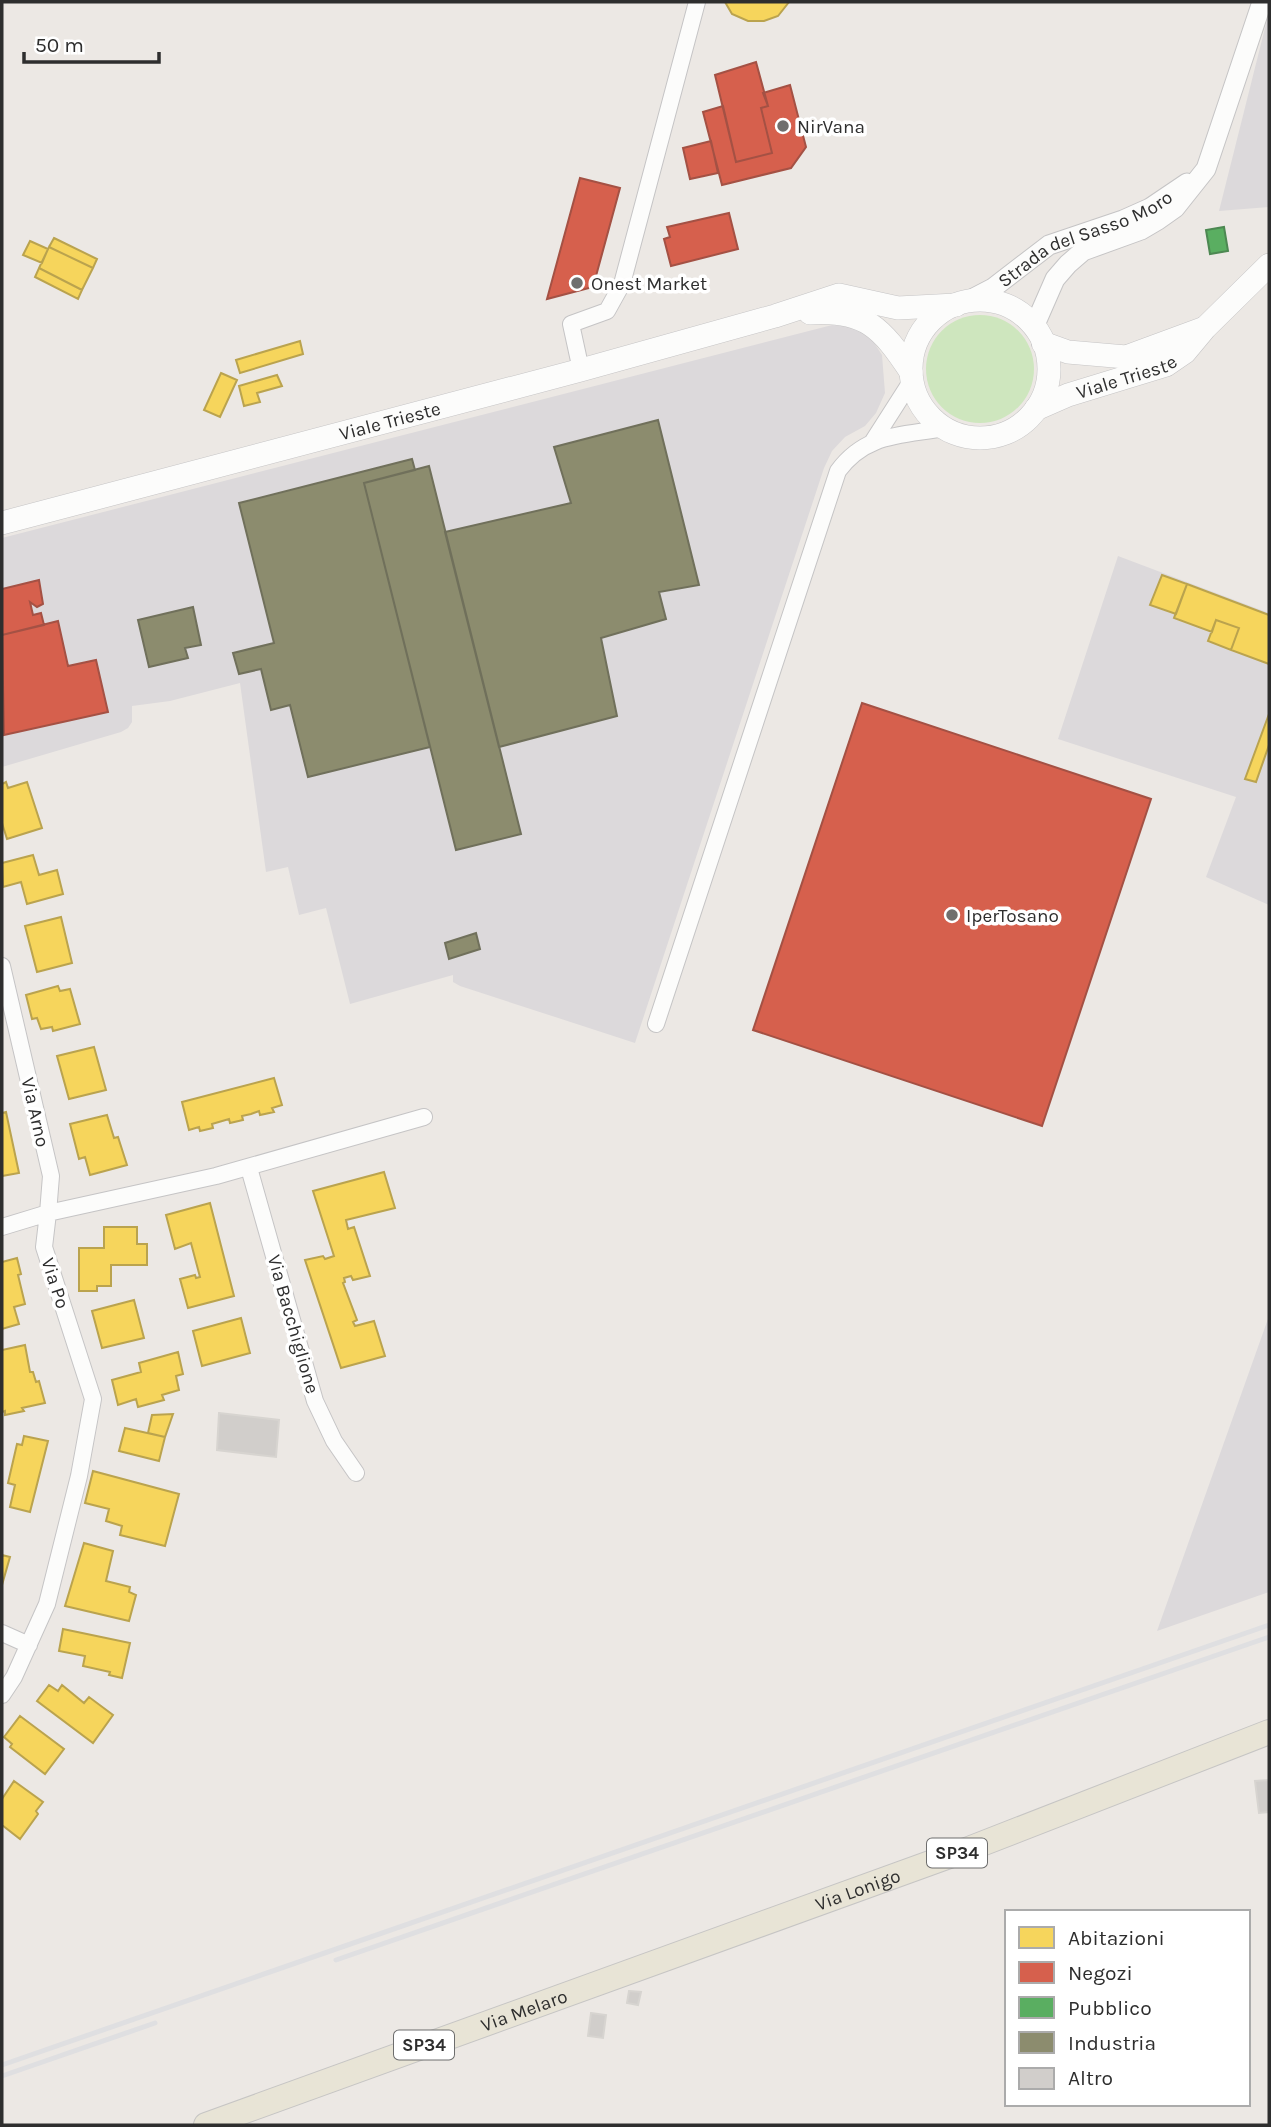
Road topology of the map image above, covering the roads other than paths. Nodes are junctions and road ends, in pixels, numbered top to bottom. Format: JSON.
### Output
{"nodes":[{"id":1,"x":697,"y":2,"type":"edge"},
{"id":2,"x":1262,"y":2,"type":"edge"},
{"id":3,"x":1202,"y":173,"type":"junction"},
{"id":4,"x":1269,"y":265,"type":"edge"},
{"id":5,"x":961,"y":304,"type":"junction"},
{"id":6,"x":775,"y":316,"type":"junction"},
{"id":7,"x":1205,"y":328,"type":"junction"},
{"id":8,"x":1039,"y":335,"type":"junction"},
{"id":9,"x":581,"y":370,"type":"junction"},
{"id":10,"x":911,"y":376,"type":"junction"},
{"id":11,"x":1037,"y":409,"type":"junction"},
{"id":12,"x":945,"y":428,"type":"junction"},
{"id":13,"x":873,"y":441,"type":"junction"},
{"id":14,"x":2,"y":523,"type":"edge"},
{"id":15,"x":2,"y":966,"type":"edge"},
{"id":16,"x":656,"y":1024,"type":"dead end"},
{"id":17,"x":424,"y":1117,"type":"dead end"},
{"id":18,"x":249,"y":1168,"type":"junction"},
{"id":19,"x":48,"y":1213,"type":"junction"},
{"id":20,"x":2,"y":1227,"type":"edge"},
{"id":21,"x":356,"y":1473,"type":"dead end"},
{"id":22,"x":2,"y":1633,"type":"edge"},
{"id":23,"x":29,"y":1646,"type":"junction"},
{"id":24,"x":2,"y":1695,"type":"edge"},
{"id":25,"x":1269,"y":1732,"type":"edge"},
{"id":26,"x":642,"y":1966,"type":"joint"},
{"id":27,"x":206,"y":2125,"type":"edge"}],
"edges":[{"from":1,"to":9,"type":"street"},
{"from":2,"to":3,"type":"street","name":"Strada del Sasso Moro"},
{"from":3,"to":5,"type":"street","name":"Strada del Sasso Moro"},
{"from":3,"to":8,"type":"street","name":"Strada del Sasso Moro"},
{"from":4,"to":7,"type":"main road","name":"Viale Trieste"},
{"from":5,"to":6,"type":"main road","name":"Viale Trieste"},
{"from":5,"to":8,"type":"main road","name":"Viale Trieste"},
{"from":5,"to":10,"type":"main road"},
{"from":6,"to":9,"type":"main road","name":"Viale Trieste"},
{"from":6,"to":10,"type":"main road","name":"Viale Trieste"},
{"from":7,"to":8,"type":"main road","name":"Viale Trieste"},
{"from":7,"to":11,"type":"main road","name":"Viale Trieste"},
{"from":8,"to":11,"type":"main road","name":"Viale Trieste"},
{"from":9,"to":14,"type":"main road","name":"Viale Trieste"},
{"from":10,"to":12,"type":"main road","name":"Viale Trieste"},
{"from":10,"to":13,"type":"street"},
{"from":11,"to":12,"type":"main road","name":"Viale Trieste"},
{"from":12,"to":13,"type":"street"},
{"from":13,"to":16,"type":"street"},
{"from":15,"to":19,"type":"street","name":"Via Arno"},
{"from":17,"to":18,"type":"street"},
{"from":18,"to":19,"type":"street"},
{"from":18,"to":21,"type":"street","name":"Via Bacchiglione"},
{"from":19,"to":20,"type":"street"},
{"from":19,"to":23,"type":"street","name":"Via Po"},
{"from":22,"to":23,"type":"street"},
{"from":23,"to":24,"type":"street","name":"Via Po"},
{"from":25,"to":26,"type":"main road","name":"Via Lonigo","number":"SP34"},
{"from":26,"to":27,"type":"main road","name":"Via Melaro","number":"SP34"}]}
